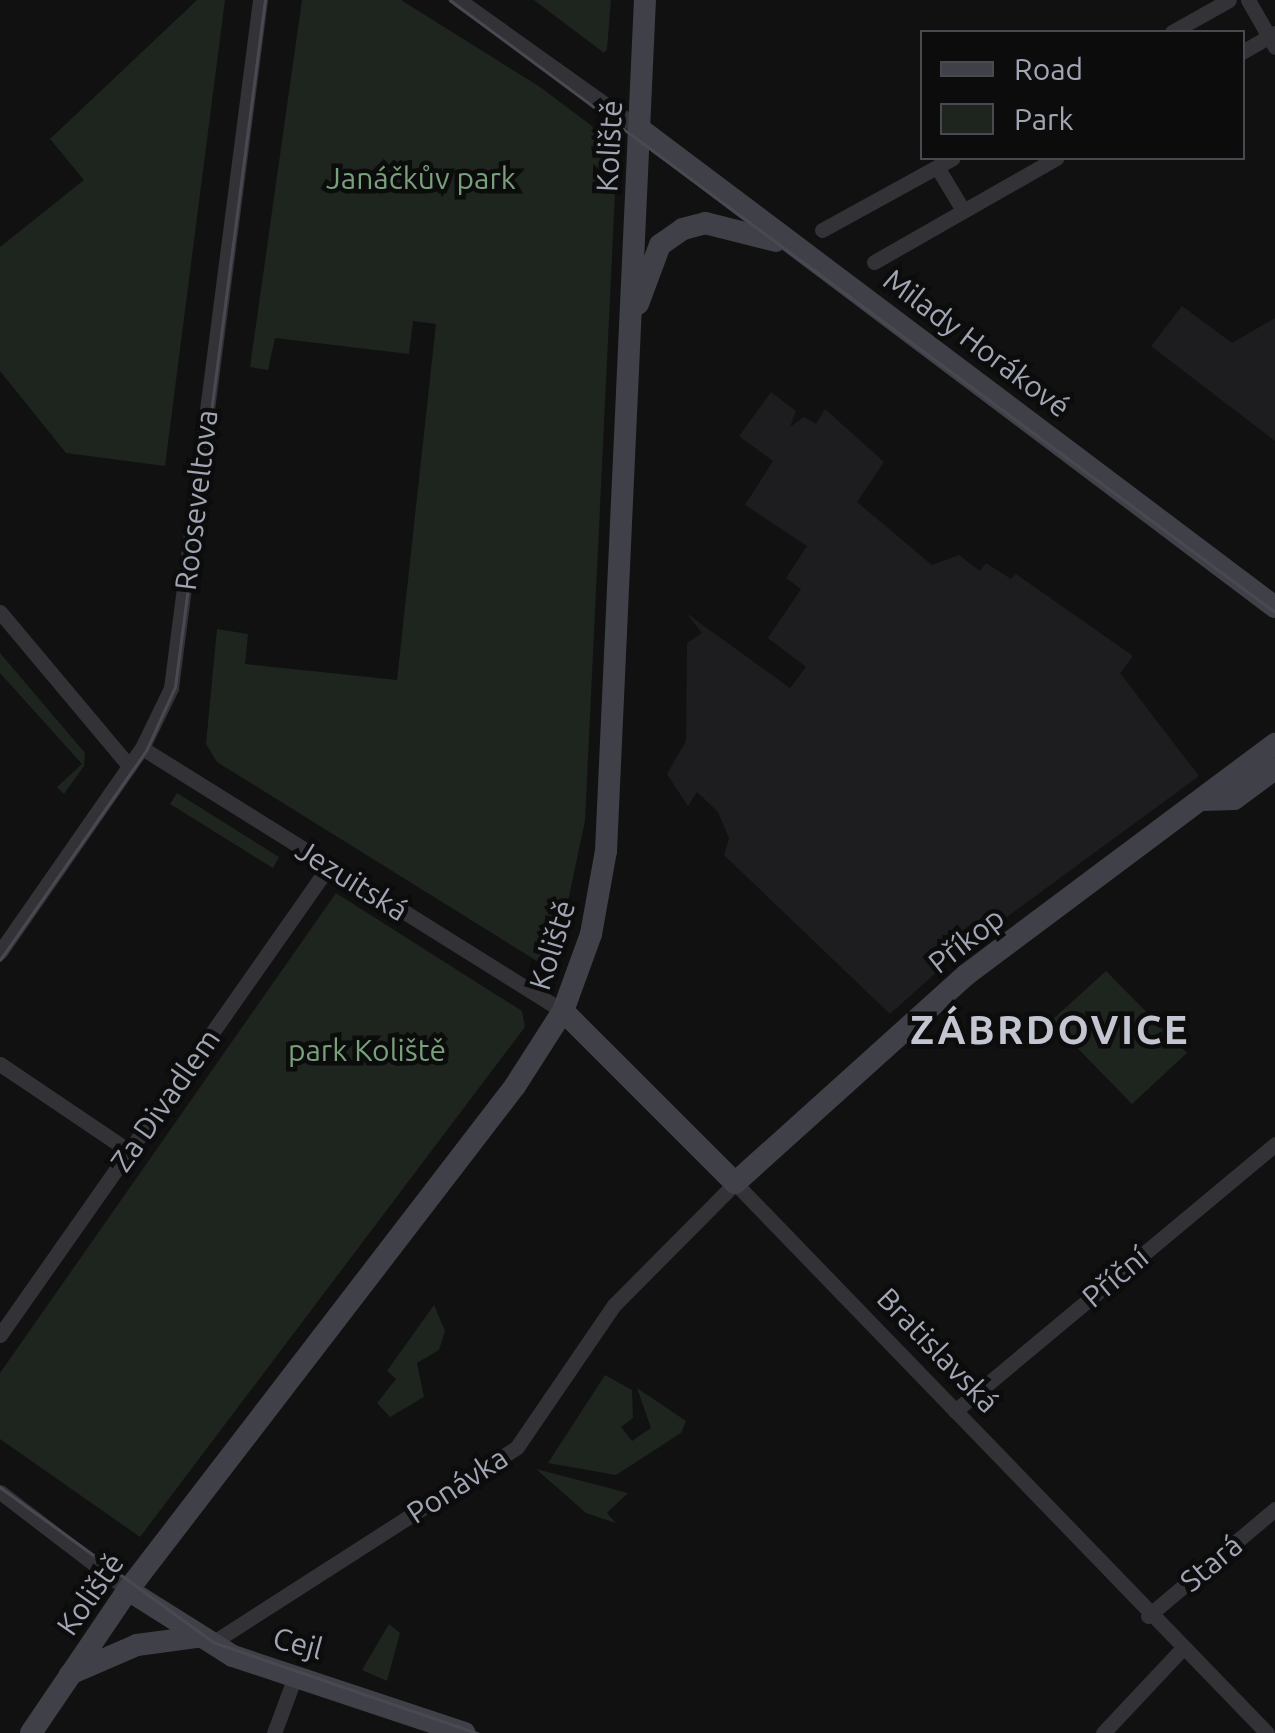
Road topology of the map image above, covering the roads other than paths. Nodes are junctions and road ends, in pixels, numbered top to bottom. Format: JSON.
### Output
{"nodes":[{"id":1,"x":260,"y":0,"type":"edge"},
{"id":2,"x":459,"y":0,"type":"edge"},
{"id":3,"x":646,"y":0,"type":"edge"},
{"id":4,"x":1229,"y":0,"type":"edge"},
{"id":5,"x":1248,"y":0,"type":"edge"},
{"id":6,"x":1176,"y":30,"type":"edge"},
{"id":7,"x":1273,"y":39,"type":"edge"},
{"id":8,"x":1245,"y":51,"type":"edge"},
{"id":9,"x":640,"y":129,"type":"junction"},
{"id":10,"x":949,"y":160,"type":"edge"},
{"id":11,"x":1052,"y":160,"type":"edge"},
{"id":12,"x":937,"y":167,"type":"junction"},
{"id":13,"x":962,"y":210,"type":"junction"},
{"id":14,"x":822,"y":230,"type":"dead end"},
{"id":15,"x":789,"y":244,"type":"junction"},
{"id":16,"x":874,"y":262,"type":"dead end"},
{"id":17,"x":629,"y":326,"type":"junction"},
{"id":18,"x":1275,"y":607,"type":"edge"},
{"id":19,"x":0,"y":612,"type":"edge"},
{"id":20,"x":1275,"y":744,"type":"edge"},
{"id":21,"x":142,"y":748,"type":"junction"},
{"id":22,"x":129,"y":766,"type":"junction"},
{"id":23,"x":1275,"y":768,"type":"edge"},
{"id":24,"x":1202,"y":800,"type":"junction"},
{"id":25,"x":329,"y":866,"type":"junction"},
{"id":26,"x":0,"y":952,"type":"edge"},
{"id":27,"x":563,"y":1011,"type":"junction"},
{"id":28,"x":0,"y":1064,"type":"edge"},
{"id":29,"x":1275,"y":1144,"type":"edge"},
{"id":30,"x":130,"y":1151,"type":"junction"},
{"id":31,"x":735,"y":1182,"type":"junction"},
{"id":32,"x":0,"y":1335,"type":"edge"},
{"id":33,"x":955,"y":1412,"type":"junction"},
{"id":34,"x":0,"y":1492,"type":"edge"},
{"id":35,"x":1275,"y":1510,"type":"edge"},
{"id":36,"x":128,"y":1590,"type":"junction"},
{"id":37,"x":1148,"y":1616,"type":"junction"},
{"id":38,"x":203,"y":1641,"type":"junction"},
{"id":39,"x":1181,"y":1650,"type":"junction"},
{"id":40,"x":70,"y":1674,"type":"junction"},
{"id":41,"x":296,"y":1674,"type":"junction"},
{"id":42,"x":31,"y":1733,"type":"edge"},
{"id":43,"x":274,"y":1733,"type":"edge"},
{"id":44,"x":464,"y":1733,"type":"edge"},
{"id":45,"x":1103,"y":1733,"type":"edge"},
{"id":46,"x":1267,"y":1733,"type":"edge"}],
"edges":[{"from":1,"to":21,"type":"street","name":"Rooseveltova"},
{"from":2,"to":9,"type":"street"},
{"from":3,"to":9,"type":"street","name":"Koliště"},
{"from":4,"to":6,"type":"street"},
{"from":5,"to":7,"type":"street"},
{"from":7,"to":8,"type":"street"},
{"from":9,"to":15,"type":"street","name":"Milady Horákové"},
{"from":9,"to":17,"type":"street","name":"Koliště"},
{"from":10,"to":12,"type":"street"},
{"from":11,"to":13,"type":"street"},
{"from":12,"to":13,"type":"street"},
{"from":12,"to":14,"type":"street"},
{"from":13,"to":16,"type":"street"},
{"from":15,"to":17,"type":"street"},
{"from":15,"to":18,"type":"street","name":"Milady Horákové"},
{"from":17,"to":27,"type":"street","name":"Koliště"},
{"from":19,"to":22,"type":"street"},
{"from":20,"to":24,"type":"street","name":"Příkop"},
{"from":21,"to":22,"type":"street","name":"Rooseveltova"},
{"from":21,"to":25,"type":"street","name":"Jezuitská"},
{"from":22,"to":26,"type":"street","name":"Rooseveltova"},
{"from":23,"to":24,"type":"street","name":"Příkop"},
{"from":24,"to":31,"type":"street","name":"Příkop"},
{"from":25,"to":27,"type":"street","name":"Jezuitská"},
{"from":25,"to":30,"type":"street","name":"Za Divadlem"},
{"from":27,"to":31,"type":"street","name":"Bratislavská"},
{"from":27,"to":36,"type":"street","name":"Koliště"},
{"from":28,"to":30,"type":"street"},
{"from":29,"to":33,"type":"street","name":"Příční"},
{"from":30,"to":32,"type":"street","name":"Za Divadlem"},
{"from":31,"to":33,"type":"street","name":"Bratislavská"},
{"from":31,"to":38,"type":"street","name":"Ponávka"},
{"from":33,"to":37,"type":"street","name":"Bratislavská"},
{"from":34,"to":36,"type":"street"},
{"from":35,"to":37,"type":"street","name":"Stará"},
{"from":36,"to":38,"type":"street","name":"Cejl"},
{"from":36,"to":40,"type":"street","name":"Koliště"},
{"from":37,"to":39,"type":"street","name":"Bratislavská"},
{"from":38,"to":40,"type":"street"},
{"from":38,"to":41,"type":"street","name":"Cejl"},
{"from":39,"to":45,"type":"street"},
{"from":39,"to":46,"type":"street","name":"Bratislavská"},
{"from":40,"to":42,"type":"street","name":"Koliště"},
{"from":41,"to":43,"type":"street"},
{"from":41,"to":44,"type":"street","name":"Cejl"}]}
